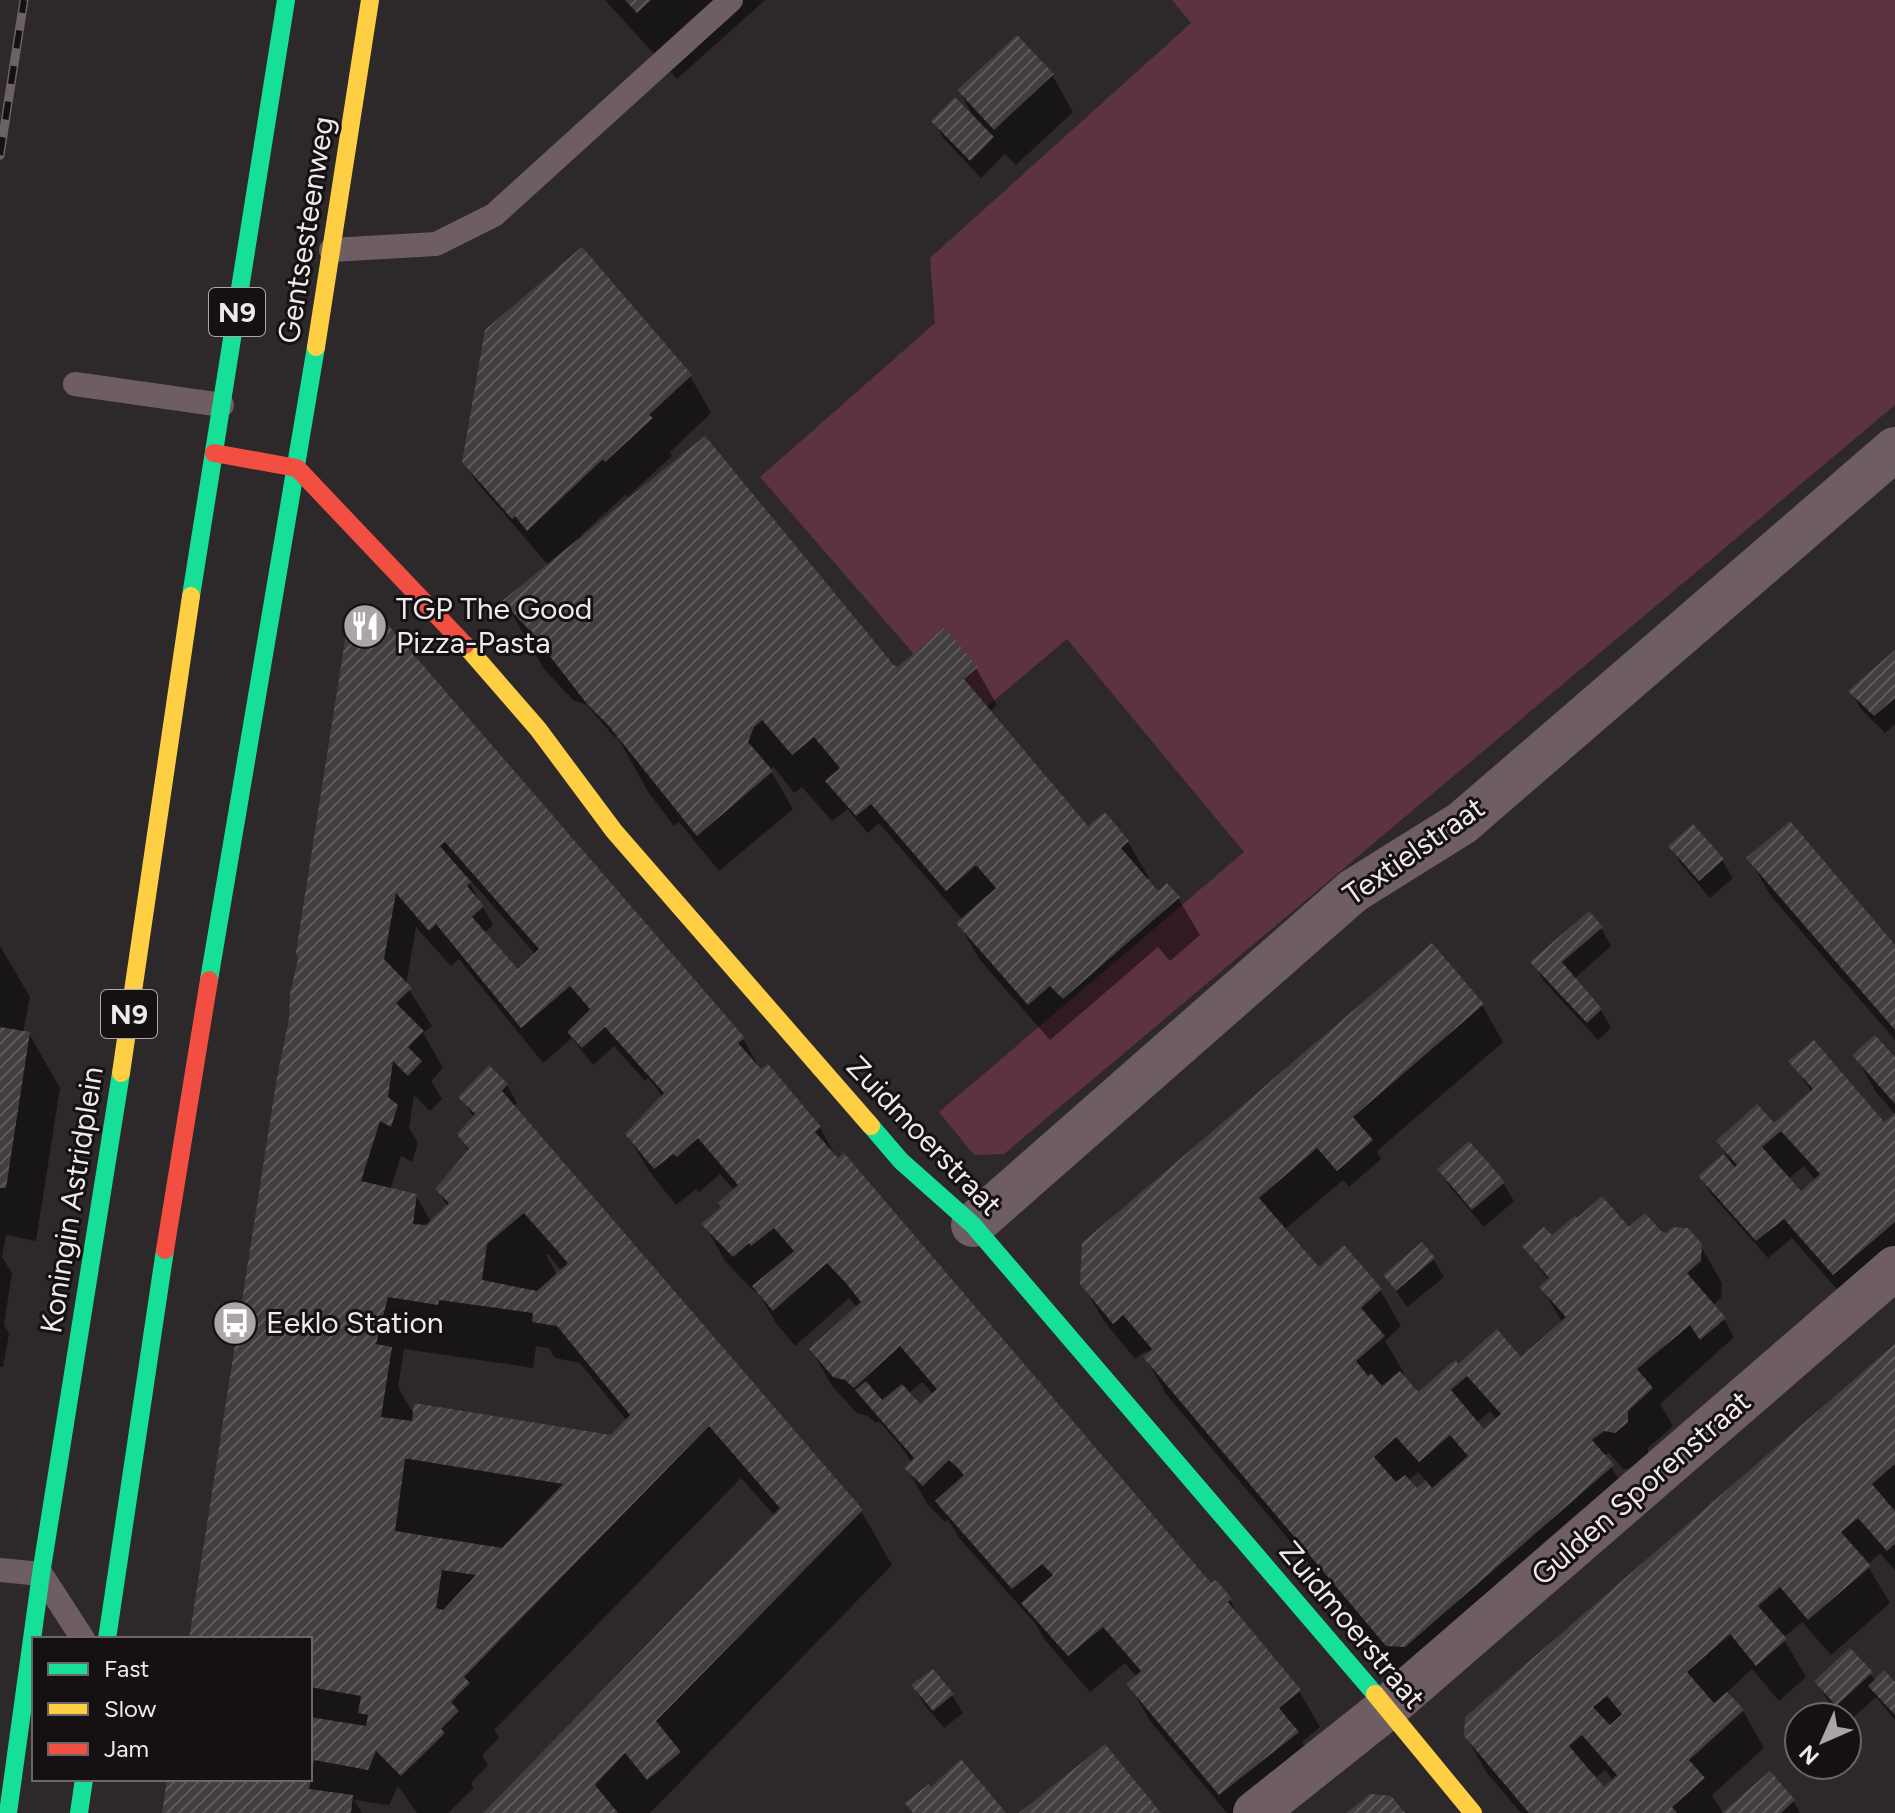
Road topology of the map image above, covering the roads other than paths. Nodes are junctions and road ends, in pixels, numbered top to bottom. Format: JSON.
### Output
{"nodes":[{"id":1,"x":286,"y":0,"type":"edge"},
{"id":2,"x":370,"y":0,"type":"edge"},
{"id":3,"x":731,"y":0,"type":"edge"},
{"id":4,"x":331,"y":250,"type":"junction"},
{"id":5,"x":75,"y":384,"type":"dead end"},
{"id":6,"x":222,"y":405,"type":"junction"},
{"id":7,"x":1895,"y":449,"type":"edge"},
{"id":8,"x":214,"y":453,"type":"junction"},
{"id":9,"x":297,"y":468,"type":"junction"},
{"id":10,"x":973,"y":1225,"type":"junction"},
{"id":11,"x":1895,"y":1268,"type":"edge"},
{"id":12,"x":0,"y":1570,"type":"edge"},
{"id":13,"x":41,"y":1574,"type":"junction"},
{"id":14,"x":32,"y":1637,"type":"edge"},
{"id":15,"x":82,"y":1637,"type":"edge"},
{"id":16,"x":107,"y":1637,"type":"edge"},
{"id":17,"x":32,"y":1639,"type":"edge"},
{"id":18,"x":1387,"y":1708,"type":"junction"},
{"id":19,"x":84,"y":1781,"type":"edge"},
{"id":20,"x":8,"y":1813,"type":"edge"},
{"id":21,"x":79,"y":1813,"type":"edge"},
{"id":22,"x":1255,"y":1813,"type":"edge"},
{"id":23,"x":1473,"y":1813,"type":"edge"}],
"edges":[{"from":1,"to":6,"type":"main road","name":"Gentsesteenweg","number":"N9"},
{"from":2,"to":4,"type":"main road","name":"Gentsesteenweg","number":"N9"},
{"from":3,"to":4,"type":"lane"},
{"from":4,"to":9,"type":"main road","name":"Gentsesteenweg","number":"N9"},
{"from":5,"to":6,"type":"lane"},
{"from":6,"to":8,"type":"main road","name":"Gentsesteenweg","number":"N9"},
{"from":7,"to":10,"type":"street","name":"Textielstraat"},
{"from":8,"to":9,"type":"main road"},
{"from":8,"to":13,"type":"main road","name":"Koningin Astridplein","number":"N9"},
{"from":9,"to":10,"type":"main road","name":"Zuidmoerstraat"},
{"from":9,"to":16,"type":"main road","number":"N9"},
{"from":10,"to":18,"type":"main road","name":"Zuidmoerstraat"},
{"from":11,"to":18,"type":"street","name":"Gulden Sporenstraat"},
{"from":12,"to":13,"type":"lane"},
{"from":13,"to":14,"type":"main road","name":"Koningin Astridplein","number":"N9"},
{"from":13,"to":15,"type":"lane"},
{"from":17,"to":20,"type":"main road","name":"Koningin Astridplein","number":"N9"},
{"from":18,"to":22,"type":"street","name":"Gulden Sporenstraat"},
{"from":18,"to":23,"type":"main road","name":"Zuidmoerstraat"},
{"from":19,"to":21,"type":"main road"}]}
